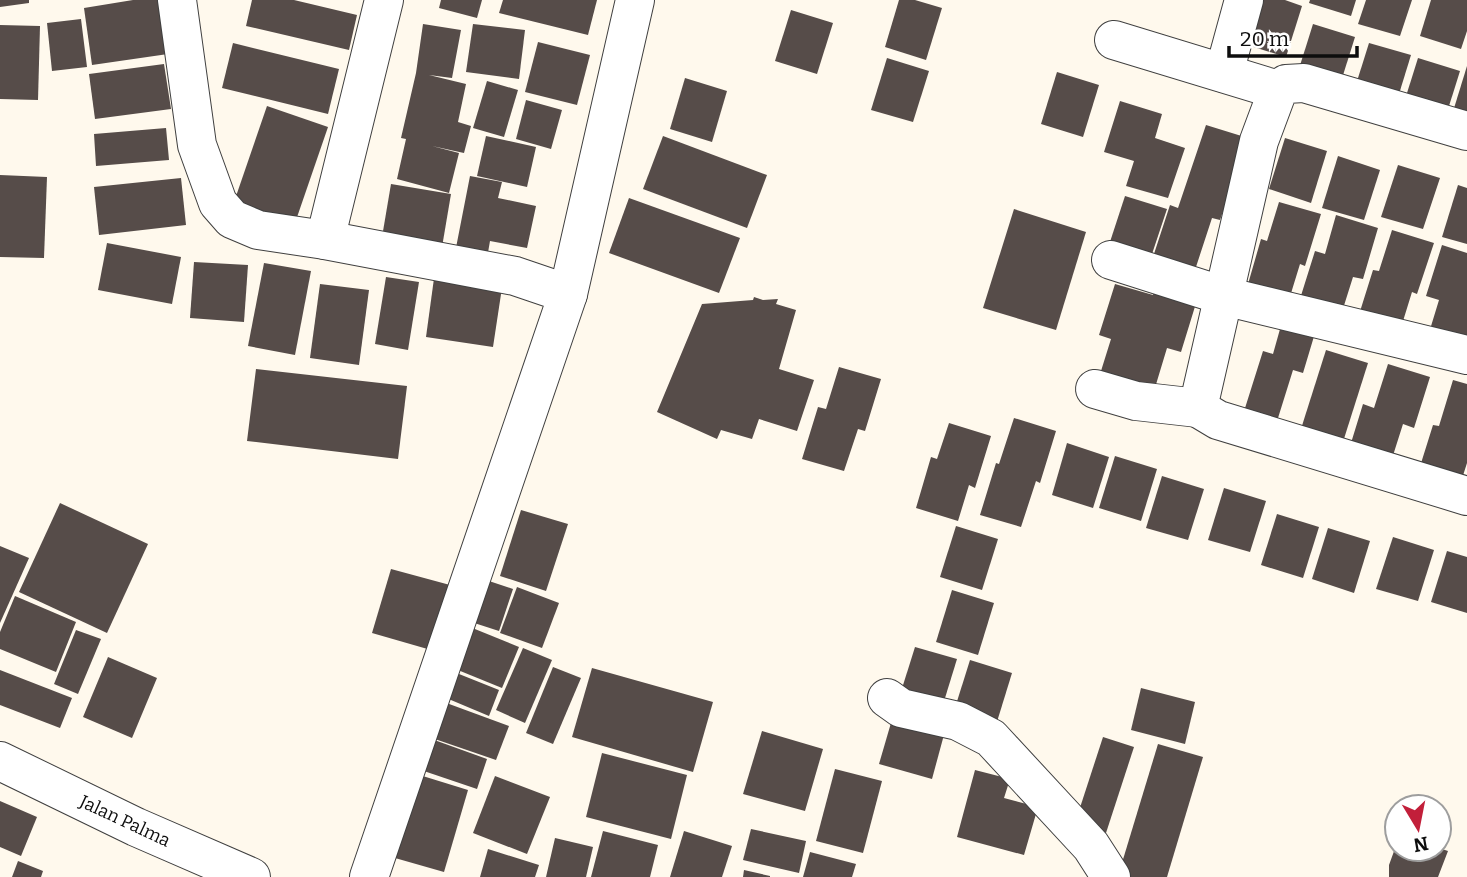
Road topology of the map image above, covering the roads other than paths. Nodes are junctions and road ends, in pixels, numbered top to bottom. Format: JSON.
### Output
{"nodes":[{"id":1,"x":177,"y":0,"type":"edge"},
{"id":2,"x":384,"y":0,"type":"edge"},
{"id":3,"x":635,"y":0,"type":"edge"},
{"id":4,"x":1244,"y":0,"type":"edge"},
{"id":5,"x":1114,"y":40,"type":"dead end"},
{"id":6,"x":1224,"y":73,"type":"junction"},
{"id":7,"x":1278,"y":90,"type":"junction"},
{"id":8,"x":1467,"y":131,"type":"edge"},
{"id":9,"x":325,"y":240,"type":"junction"},
{"id":10,"x":1111,"y":260,"type":"dead end"},
{"id":11,"x":568,"y":293,"type":"junction"},
{"id":12,"x":1224,"y":296,"type":"junction"},
{"id":13,"x":1467,"y":355,"type":"edge"},
{"id":14,"x":1095,"y":389,"type":"dead end"},
{"id":15,"x":1198,"y":408,"type":"junction"},
{"id":16,"x":1467,"y":496,"type":"edge"},
{"id":17,"x":887,"y":698,"type":"dead end"},
{"id":18,"x":0,"y":761,"type":"edge"},
{"id":19,"x":251,"y":877,"type":"edge"},
{"id":20,"x":369,"y":877,"type":"edge"},
{"id":21,"x":1111,"y":877,"type":"edge"}],
"edges":[{"from":1,"to":9,"type":"street"},
{"from":2,"to":9,"type":"street"},
{"from":3,"to":11,"type":"street"},
{"from":4,"to":6,"type":"street"},
{"from":5,"to":6,"type":"street"},
{"from":6,"to":7,"type":"street"},
{"from":7,"to":8,"type":"street"},
{"from":7,"to":12,"type":"street"},
{"from":9,"to":11,"type":"street"},
{"from":10,"to":12,"type":"street"},
{"from":11,"to":20,"type":"street"},
{"from":12,"to":13,"type":"street"},
{"from":12,"to":15,"type":"street"},
{"from":14,"to":15,"type":"street"},
{"from":15,"to":16,"type":"street"},
{"from":17,"to":21,"type":"street"},
{"from":18,"to":19,"type":"street","name":"Jalan Palma"}]}
